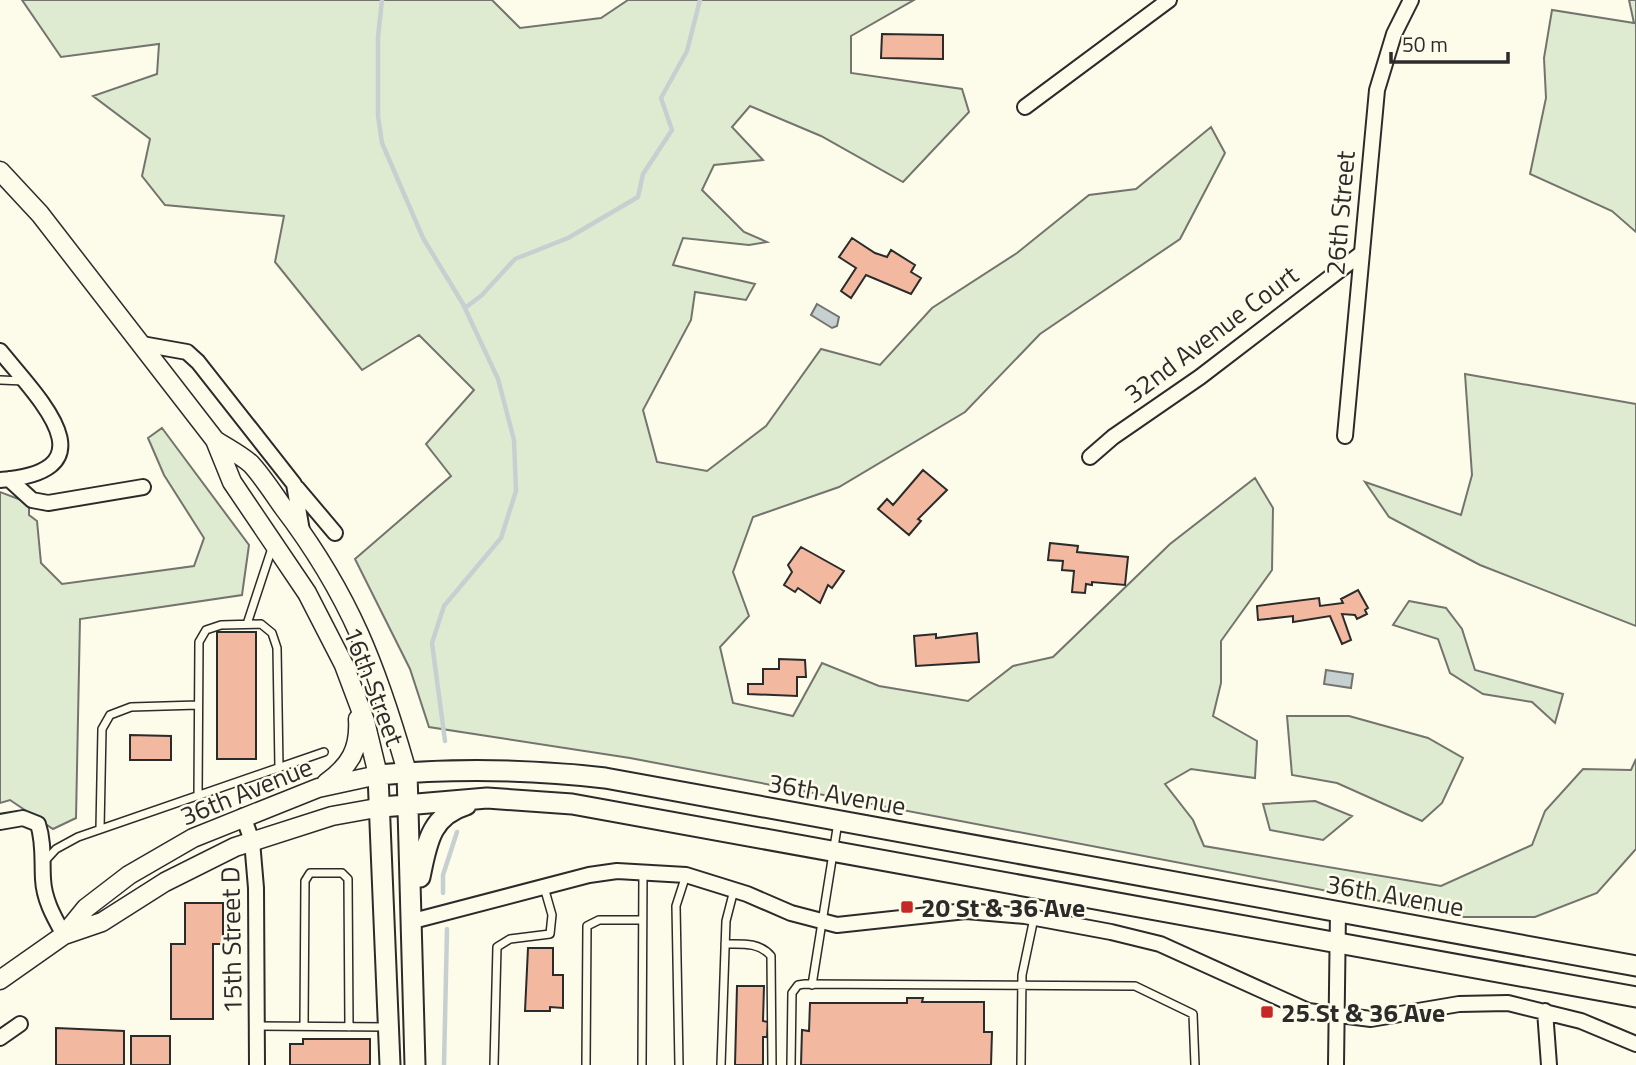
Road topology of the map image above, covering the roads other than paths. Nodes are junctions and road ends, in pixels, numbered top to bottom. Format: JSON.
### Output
{"nodes":[{"id":1,"x":1169,"y":0,"type":"edge"},
{"id":2,"x":1411,"y":0,"type":"edge"},
{"id":3,"x":1025,"y":107,"type":"dead end"},
{"id":4,"x":0,"y":171,"type":"edge"},
{"id":5,"x":1362,"y":253,"type":"junction"},
{"id":6,"x":142,"y":344,"type":"junction"},
{"id":7,"x":0,"y":351,"type":"edge"},
{"id":8,"x":0,"y":380,"type":"edge"},
{"id":9,"x":24,"y":381,"type":"junction"},
{"id":10,"x":1345,"y":436,"type":"dead end"},
{"id":11,"x":215,"y":440,"type":"junction"},
{"id":12,"x":1090,"y":457,"type":"dead end"},
{"id":13,"x":4,"y":479,"type":"edge"},
{"id":14,"x":294,"y":484,"type":"junction"},
{"id":15,"x":143,"y":488,"type":"dead end"},
{"id":16,"x":302,"y":531,"type":"junction"},
{"id":17,"x":335,"y":533,"type":"dead end"},
{"id":18,"x":274,"y":544,"type":"junction"},
{"id":19,"x":247,"y":624,"type":"junction"},
{"id":20,"x":344,"y":665,"type":"junction"},
{"id":21,"x":198,"y":705,"type":"junction"},
{"id":22,"x":324,"y":752,"type":"dead end"},
{"id":23,"x":279,"y":768,"type":"junction"},
{"id":24,"x":408,"y":772,"type":"junction"},
{"id":25,"x":378,"y":775,"type":"junction"},
{"id":26,"x":318,"y":788,"type":"junction"},
{"id":27,"x":198,"y":796,"type":"junction"},
{"id":28,"x":488,"y":798,"type":"junction"},
{"id":29,"x":409,"y":804,"type":"junction"},
{"id":30,"x":382,"y":807,"type":"junction"},
{"id":31,"x":243,"y":816,"type":"junction"},
{"id":32,"x":0,"y":822,"type":"edge"},
{"id":33,"x":838,"y":822,"type":"junction"},
{"id":34,"x":100,"y":829,"type":"junction"},
{"id":35,"x":252,"y":841,"type":"junction"},
{"id":36,"x":833,"y":852,"type":"junction"},
{"id":37,"x":43,"y":863,"type":"junction"},
{"id":38,"x":643,"y":871,"type":"junction"},
{"id":39,"x":686,"y":875,"type":"junction"},
{"id":40,"x":544,"y":887,"type":"junction"},
{"id":41,"x":734,"y":890,"type":"junction"},
{"id":42,"x":1338,"y":911,"type":"junction"},
{"id":43,"x":413,"y":915,"type":"junction"},
{"id":44,"x":1034,"y":918,"type":"junction"},
{"id":45,"x":642,"y":920,"type":"junction"},
{"id":46,"x":821,"y":922,"type":"junction"},
{"id":47,"x":64,"y":935,"type":"junction"},
{"id":48,"x":1337,"y":942,"type":"junction"},
{"id":49,"x":725,"y":944,"type":"junction"},
{"id":50,"x":1636,"y":966,"type":"edge"},
{"id":51,"x":0,"y":980,"type":"edge"},
{"id":52,"x":813,"y":985,"type":"junction"},
{"id":53,"x":1022,"y":987,"type":"junction"},
{"id":54,"x":1636,"y":997,"type":"edge"},
{"id":55,"x":1545,"y":1012,"type":"junction"},
{"id":56,"x":1336,"y":1015,"type":"junction"},
{"id":57,"x":20,"y":1024,"type":"dead end"},
{"id":58,"x":257,"y":1026,"type":"junction"},
{"id":59,"x":304,"y":1027,"type":"junction"},
{"id":60,"x":349,"y":1027,"type":"junction"},
{"id":61,"x":388,"y":1027,"type":"junction"},
{"id":62,"x":0,"y":1038,"type":"edge"},
{"id":63,"x":1636,"y":1044,"type":"edge"},
{"id":64,"x":257,"y":1065,"type":"edge"},
{"id":65,"x":390,"y":1065,"type":"edge"},
{"id":66,"x":415,"y":1065,"type":"edge"},
{"id":67,"x":494,"y":1065,"type":"edge"},
{"id":68,"x":586,"y":1065,"type":"edge"},
{"id":69,"x":642,"y":1065,"type":"edge"},
{"id":70,"x":679,"y":1065,"type":"edge"},
{"id":71,"x":721,"y":1065,"type":"edge"},
{"id":72,"x":772,"y":1065,"type":"edge"},
{"id":73,"x":791,"y":1065,"type":"edge"},
{"id":74,"x":1021,"y":1065,"type":"edge"},
{"id":75,"x":1195,"y":1065,"type":"edge"},
{"id":76,"x":1336,"y":1065,"type":"edge"},
{"id":77,"x":1549,"y":1065,"type":"edge"}],
"edges":[{"from":1,"to":3,"type":"street"},
{"from":2,"to":5,"type":"street","name":"26th Street"},
{"from":4,"to":6,"type":"street","name":"16th Street"},
{"from":5,"to":10,"type":"street","name":"26th Street"},
{"from":5,"to":12,"type":"street","name":"32nd Avenue Court"},
{"from":6,"to":11,"type":"street","name":"16th Street"},
{"from":6,"to":14,"type":"street","name":"16th Street"},
{"from":7,"to":9,"type":"street"},
{"from":8,"to":9,"type":"lane"},
{"from":9,"to":13,"type":"street"},
{"from":11,"to":16,"type":"street","name":"16th Street"},
{"from":11,"to":18,"type":"street","name":"16th Street"},
{"from":13,"to":15,"type":"street"},
{"from":14,"to":16,"type":"street","name":"16th Street"},
{"from":14,"to":17,"type":"street","name":"16th Street"},
{"from":16,"to":24,"type":"street","name":"16th Street"},
{"from":18,"to":19,"type":"lane"},
{"from":18,"to":20,"type":"street","name":"16th Street"},
{"from":19,"to":21,"type":"lane"},
{"from":19,"to":23,"type":"lane"},
{"from":20,"to":25,"type":"street","name":"16th Street"},
{"from":20,"to":26,"type":"street"},
{"from":21,"to":27,"type":"lane"},
{"from":21,"to":34,"type":"lane"},
{"from":22,"to":23,"type":"lane"},
{"from":23,"to":27,"type":"lane"},
{"from":24,"to":25,"type":"main road","name":"36th Avenue"},
{"from":24,"to":29,"type":"main road","name":"16th Street"},
{"from":24,"to":33,"type":"main road","name":"36th Avenue"},
{"from":25,"to":26,"type":"street","name":"36th Avenue"},
{"from":25,"to":30,"type":"main road","name":"16th Street"},
{"from":26,"to":31,"type":"street","name":"36th Avenue"},
{"from":27,"to":34,"type":"lane"},
{"from":28,"to":29,"type":"main road","name":"36th Avenue"},
{"from":28,"to":36,"type":"main road","name":"36th Avenue"},
{"from":28,"to":43,"type":"main road"},
{"from":29,"to":30,"type":"main road","name":"36th Avenue"},
{"from":29,"to":43,"type":"main road","name":"16th Street"},
{"from":30,"to":35,"type":"street","name":"36th Avenue"},
{"from":30,"to":61,"type":"main road","name":"16th Street"},
{"from":31,"to":35,"type":"street","name":"15th Street D"},
{"from":31,"to":47,"type":"street","name":"36th Avenue"},
{"from":32,"to":37,"type":"street"},
{"from":33,"to":36,"type":"lane"},
{"from":33,"to":42,"type":"main road","name":"36th Avenue"},
{"from":34,"to":37,"type":"lane"},
{"from":35,"to":47,"type":"street","name":"36th Avenue"},
{"from":35,"to":58,"type":"street","name":"15th Street D"},
{"from":36,"to":46,"type":"lane"},
{"from":36,"to":48,"type":"main road","name":"36th Avenue"},
{"from":37,"to":47,"type":"street"},
{"from":38,"to":39,"type":"street"},
{"from":38,"to":40,"type":"street"},
{"from":38,"to":45,"type":"lane"},
{"from":39,"to":41,"type":"street"},
{"from":39,"to":70,"type":"lane"},
{"from":40,"to":43,"type":"street"},
{"from":40,"to":67,"type":"lane"},
{"from":41,"to":46,"type":"street"},
{"from":41,"to":49,"type":"lane"},
{"from":42,"to":48,"type":"street"},
{"from":42,"to":50,"type":"main road","name":"36th Avenue"},
{"from":43,"to":66,"type":"main road","name":"16th Street"},
{"from":44,"to":46,"type":"street"},
{"from":44,"to":53,"type":"lane"},
{"from":44,"to":56,"type":"street"},
{"from":45,"to":68,"type":"lane"},
{"from":45,"to":69,"type":"lane"},
{"from":46,"to":52,"type":"lane"},
{"from":47,"to":51,"type":"street","name":"36th Avenue"},
{"from":48,"to":54,"type":"main road","name":"36th Avenue"},
{"from":48,"to":56,"type":"street"},
{"from":49,"to":71,"type":"lane"},
{"from":49,"to":72,"type":"lane"},
{"from":52,"to":53,"type":"lane"},
{"from":52,"to":73,"type":"lane"},
{"from":53,"to":74,"type":"lane"},
{"from":53,"to":75,"type":"lane"},
{"from":55,"to":56,"type":"street"},
{"from":55,"to":63,"type":"street"},
{"from":55,"to":77,"type":"street"},
{"from":56,"to":76,"type":"street"},
{"from":57,"to":62,"type":"street"},
{"from":58,"to":59,"type":"lane"},
{"from":58,"to":64,"type":"street","name":"15th Street D"},
{"from":59,"to":60,"type":"lane"},
{"from":59,"to":60,"type":"lane"},
{"from":60,"to":61,"type":"lane"},
{"from":61,"to":65,"type":"main road","name":"16th Street"}]}
